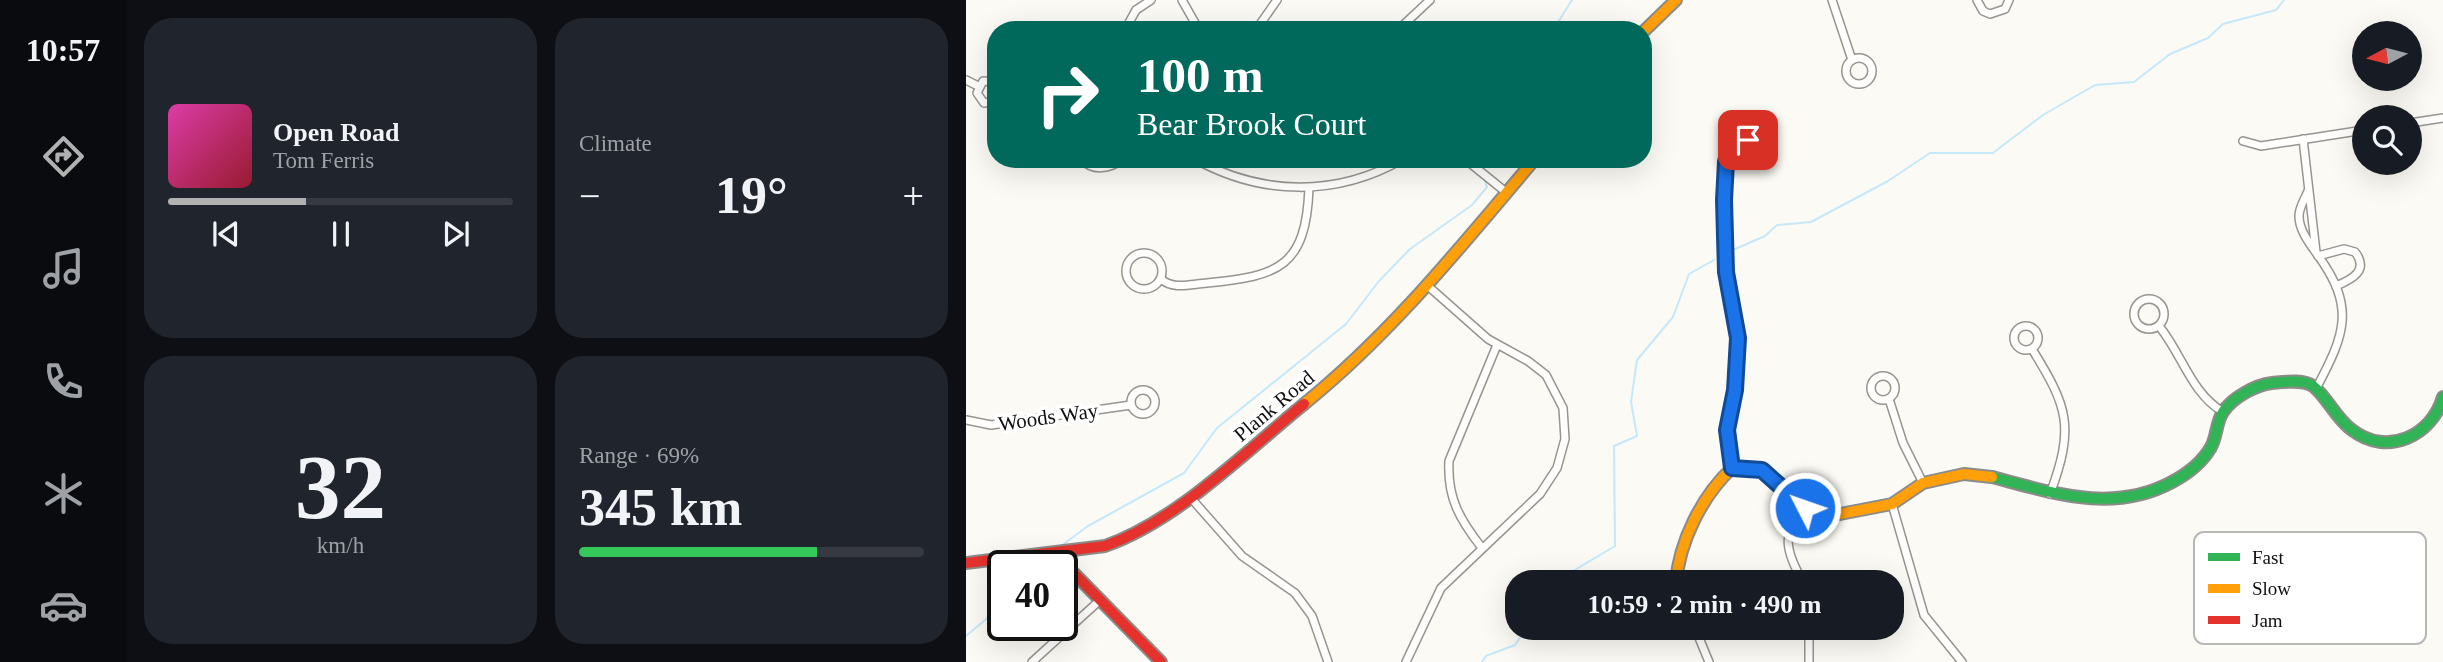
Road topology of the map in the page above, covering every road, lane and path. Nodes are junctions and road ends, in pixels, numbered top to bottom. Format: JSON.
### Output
{"nodes":[{"id":1,"x":1151,"y":0,"type":"edge"},
{"id":2,"x":1182,"y":0,"type":"edge"},
{"id":3,"x":1277,"y":0,"type":"edge"},
{"id":4,"x":1430,"y":0,"type":"edge"},
{"id":5,"x":1676,"y":0,"type":"edge"},
{"id":6,"x":1832,"y":0,"type":"edge"},
{"id":7,"x":1977,"y":0,"type":"edge"},
{"id":8,"x":2009,"y":0,"type":"edge"},
{"id":9,"x":1130,"y":21,"type":"edge"},
{"id":10,"x":1194,"y":21,"type":"edge"},
{"id":11,"x":1262,"y":21,"type":"edge"},
{"id":12,"x":1408,"y":21,"type":"edge"},
{"id":13,"x":1652,"y":23,"type":"edge"},
{"id":14,"x":1852,"y":60,"type":"dead end"},
{"id":15,"x":966,"y":80,"type":"edge"},
{"id":16,"x":987,"y":80,"type":"edge"},
{"id":17,"x":978,"y":86,"type":"junction"},
{"id":18,"x":987,"y":101,"type":"edge"},
{"id":19,"x":2443,"y":118,"type":"edge"},
{"id":20,"x":2422,"y":121,"type":"edge"},
{"id":21,"x":2352,"y":132,"type":"edge"},
{"id":22,"x":2303,"y":139,"type":"junction"},
{"id":23,"x":2243,"y":141,"type":"dead end"},
{"id":24,"x":1730,"y":147,"type":"dead end"},
{"id":25,"x":1215,"y":168,"type":"edge"},
{"id":26,"x":1384,"y":168,"type":"edge"},
{"id":27,"x":1476,"y":168,"type":"edge"},
{"id":28,"x":1528,"y":168,"type":"edge"},
{"id":29,"x":1309,"y":188,"type":"junction"},
{"id":30,"x":2308,"y":191,"type":"junction"},
{"id":31,"x":1507,"y":193,"type":"junction"},
{"id":32,"x":2317,"y":254,"type":"junction"},
{"id":33,"x":1161,"y":279,"type":"junction"},
{"id":34,"x":1428,"y":286,"type":"junction"},
{"id":35,"x":2336,"y":286,"type":"junction"},
{"id":36,"x":2159,"y":326,"type":"junction"},
{"id":37,"x":1497,"y":345,"type":"junction"},
{"id":38,"x":2032,"y":349,"type":"dead end"},
{"id":39,"x":2317,"y":387,"type":"junction"},
{"id":40,"x":2443,"y":397,"type":"edge"},
{"id":41,"x":1889,"y":399,"type":"dead end"},
{"id":42,"x":1131,"y":405,"type":"dead end"},
{"id":43,"x":2223,"y":412,"type":"junction"},
{"id":44,"x":966,"y":420,"type":"edge"},
{"id":45,"x":1732,"y":468,"type":"junction"},
{"id":46,"x":1923,"y":483,"type":"junction"},
{"id":47,"x":2050,"y":494,"type":"junction"},
{"id":48,"x":1190,"y":497,"type":"junction"},
{"id":49,"x":1892,"y":504,"type":"junction"},
{"id":50,"x":1800,"y":505,"type":"junction"},
{"id":51,"x":1482,"y":548,"type":"junction"},
{"id":52,"x":1074,"y":550,"type":"edge"},
{"id":53,"x":987,"y":561,"type":"edge"},
{"id":54,"x":966,"y":563,"type":"edge"},
{"id":55,"x":1679,"y":570,"type":"edge"},
{"id":56,"x":1798,"y":570,"type":"edge"},
{"id":57,"x":1078,"y":579,"type":"edge"},
{"id":58,"x":1099,"y":601,"type":"junction"},
{"id":59,"x":1700,"y":640,"type":"edge"},
{"id":60,"x":1809,"y":640,"type":"edge"},
{"id":61,"x":1032,"y":662,"type":"edge"},
{"id":62,"x":1161,"y":662,"type":"edge"},
{"id":63,"x":1328,"y":662,"type":"edge"},
{"id":64,"x":1406,"y":662,"type":"edge"},
{"id":65,"x":1709,"y":662,"type":"edge"},
{"id":66,"x":1809,"y":662,"type":"edge"},
{"id":67,"x":1962,"y":662,"type":"edge"}],
"edges":[{"from":1,"to":9,"type":"street"},
{"from":2,"to":10,"type":"street"},
{"from":3,"to":11,"type":"street"},
{"from":4,"to":12,"type":"street"},
{"from":5,"to":13,"type":"street"},
{"from":6,"to":14,"type":"street"},
{"from":7,"to":8,"type":"street"},
{"from":15,"to":17,"type":"street"},
{"from":16,"to":17,"type":"street"},
{"from":17,"to":18,"type":"street"},
{"from":19,"to":20,"type":"street"},
{"from":21,"to":22,"type":"street"},
{"from":22,"to":23,"type":"street"},
{"from":22,"to":30,"type":"street"},
{"from":24,"to":45,"type":"street"},
{"from":25,"to":29,"type":"street"},
{"from":26,"to":29,"type":"street"},
{"from":27,"to":31,"type":"street"},
{"from":28,"to":31,"type":"street","name":"Plank Road"},
{"from":29,"to":33,"type":"street"},
{"from":30,"to":32,"type":"street"},
{"from":30,"to":32,"type":"street"},
{"from":31,"to":34,"type":"street","name":"Plank Road"},
{"from":32,"to":35,"type":"street"},
{"from":32,"to":35,"type":"street"},
{"from":33,"to":33,"type":"street"},
{"from":34,"to":37,"type":"street"},
{"from":34,"to":48,"type":"street","name":"Plank Road"},
{"from":35,"to":39,"type":"street"},
{"from":36,"to":36,"type":"street"},
{"from":36,"to":43,"type":"street"},
{"from":37,"to":51,"type":"street"},
{"from":37,"to":51,"type":"street"},
{"from":38,"to":47,"type":"street"},
{"from":39,"to":40,"type":"street"},
{"from":39,"to":43,"type":"street"},
{"from":41,"to":46,"type":"street"},
{"from":42,"to":44,"type":"street","name":"Woods Way"},
{"from":43,"to":47,"type":"street"},
{"from":45,"to":50,"type":"street"},
{"from":45,"to":55,"type":"street"},
{"from":46,"to":47,"type":"street"},
{"from":46,"to":49,"type":"street"},
{"from":48,"to":52,"type":"street","name":"Plank Road"},
{"from":48,"to":63,"type":"street"},
{"from":49,"to":50,"type":"street"},
{"from":49,"to":67,"type":"street"},
{"from":50,"to":56,"type":"street"},
{"from":51,"to":64,"type":"street"},
{"from":53,"to":54,"type":"street","name":"Plank Road"},
{"from":57,"to":58,"type":"street"},
{"from":58,"to":61,"type":"street"},
{"from":58,"to":62,"type":"street"},
{"from":59,"to":65,"type":"street"},
{"from":60,"to":66,"type":"street"}]}
